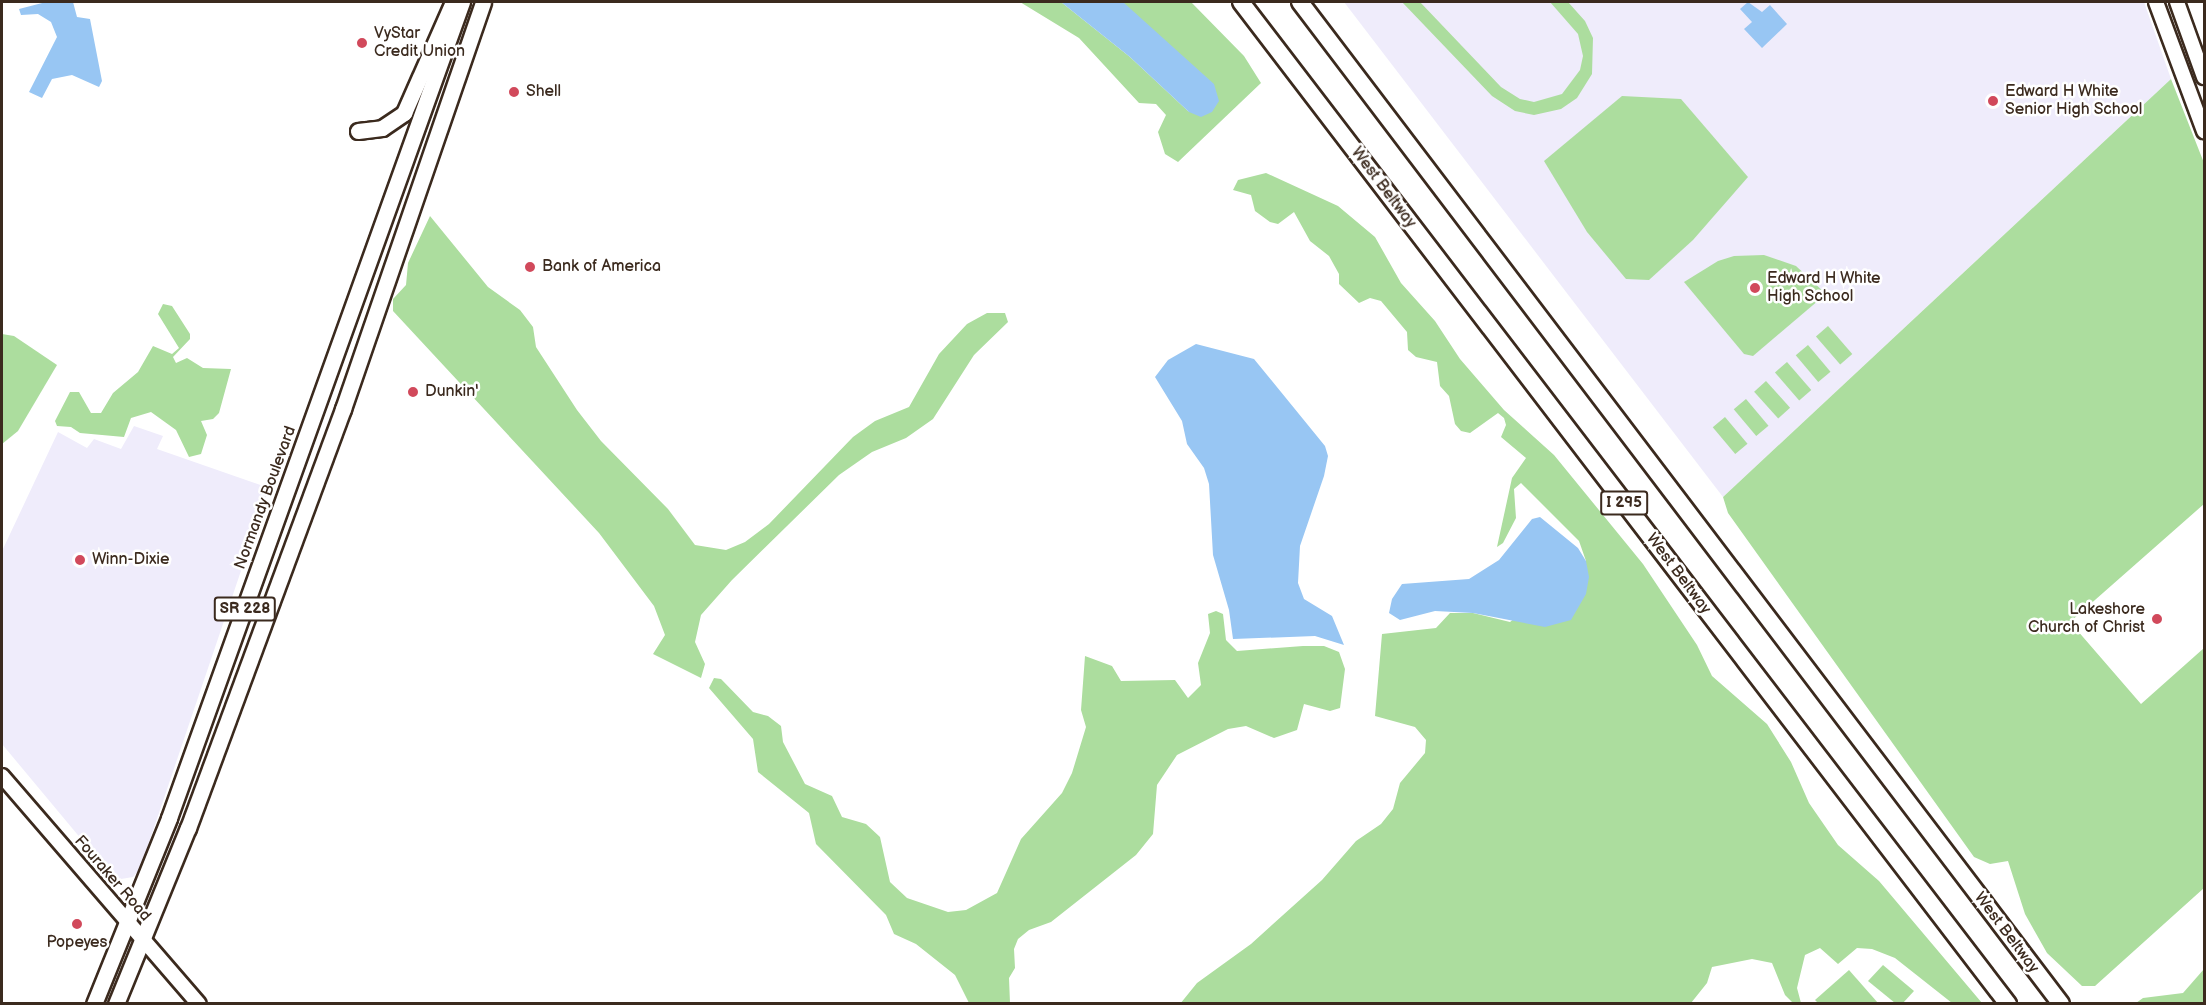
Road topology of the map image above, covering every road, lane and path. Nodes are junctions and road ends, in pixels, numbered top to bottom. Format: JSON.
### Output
{"nodes":[{"id":1,"x":453,"y":2,"type":"edge"},
{"id":2,"x":462,"y":2,"type":"edge"},
{"id":3,"x":483,"y":2,"type":"edge"},
{"id":4,"x":1231,"y":2,"type":"edge"},
{"id":5,"x":1240,"y":2,"type":"edge"},
{"id":6,"x":1300,"y":2,"type":"edge"},
{"id":7,"x":2156,"y":2,"type":"edge"},
{"id":8,"x":2177,"y":2,"type":"edge"},
{"id":9,"x":1256,"y":23,"type":"junction"},
{"id":10,"x":2205,"y":77,"type":"edge"},
{"id":11,"x":2205,"y":130,"type":"edge"},
{"id":12,"x":358,"y":131,"type":"dead end"},
{"id":13,"x":2,"y":776,"type":"edge"},
{"id":14,"x":129,"y":924,"type":"junction"},
{"id":15,"x":143,"y":940,"type":"junction"},
{"id":16,"x":94,"y":1004,"type":"edge"},
{"id":17,"x":116,"y":1004,"type":"edge"},
{"id":18,"x":199,"y":1004,"type":"edge"},
{"id":19,"x":2008,"y":1004,"type":"edge"},
{"id":20,"x":2061,"y":1004,"type":"edge"}],
"edges":[{"from":1,"to":12,"type":"main road"},
{"from":2,"to":14,"type":"main road","name":"Normandy Boulevard","number":"SR 228"},
{"from":3,"to":15,"type":"main road","number":"SR 228"},
{"from":4,"to":9,"type":"highway"},
{"from":5,"to":9,"type":"highway","name":"West Beltway","number":"I 295"},
{"from":6,"to":20,"type":"highway","name":"West Beltway","number":"I 295"},
{"from":7,"to":11,"type":"main road"},
{"from":8,"to":10,"type":"main road"},
{"from":9,"to":19,"type":"highway","name":"West Beltway","number":"I 295"},
{"from":13,"to":14,"type":"main road","name":"Fouraker Road"},
{"from":14,"to":15,"type":"main road","name":"Fouraker Road"},
{"from":14,"to":16,"type":"main road","name":"Normandy Boulevard","number":"SR 228"},
{"from":15,"to":17,"type":"main road","number":"SR 228"},
{"from":15,"to":18,"type":"main road","name":"Fouraker Road"}]}
